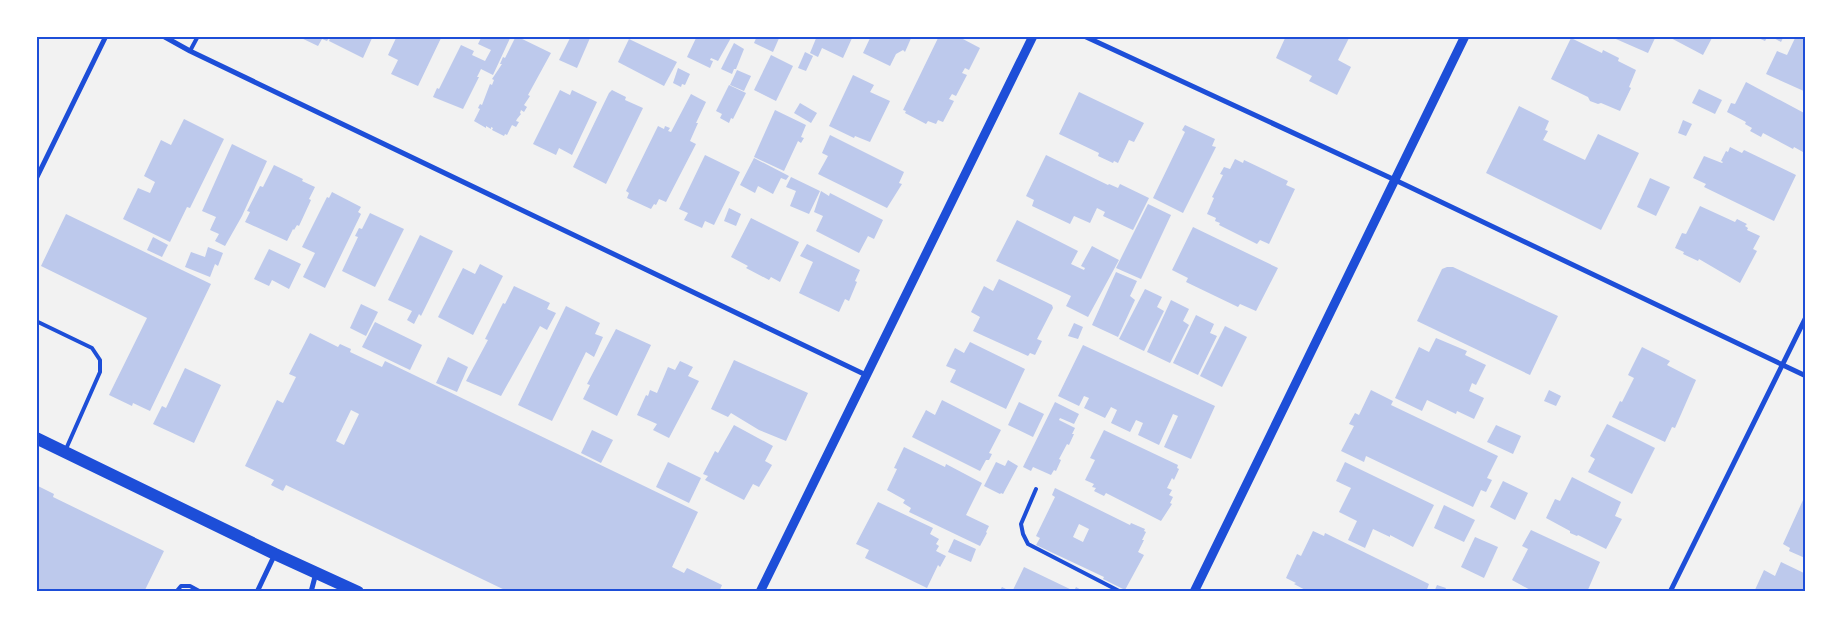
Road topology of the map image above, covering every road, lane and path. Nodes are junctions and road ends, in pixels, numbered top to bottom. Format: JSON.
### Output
{"nodes":[{"id":1,"x":106,"y":36,"type":"edge"},
{"id":2,"x":163,"y":36,"type":"edge"},
{"id":3,"x":198,"y":36,"type":"edge"},
{"id":4,"x":1033,"y":36,"type":"edge"},
{"id":5,"x":1084,"y":36,"type":"edge"},
{"id":6,"x":1465,"y":36,"type":"edge"},
{"id":7,"x":190,"y":51,"type":"junction"},
{"id":8,"x":36,"y":179,"type":"edge"},
{"id":9,"x":1394,"y":180,"type":"junction"},
{"id":10,"x":1806,"y":317,"type":"edge"},
{"id":11,"x":36,"y":321,"type":"edge"},
{"id":12,"x":1782,"y":364,"type":"junction"},
{"id":13,"x":866,"y":375,"type":"junction"},
{"id":14,"x":1806,"y":376,"type":"edge"},
{"id":15,"x":36,"y":438,"type":"edge"},
{"id":16,"x":65,"y":452,"type":"junction"},
{"id":17,"x":1036,"y":489,"type":"dead end"},
{"id":18,"x":275,"y":554,"type":"junction"},
{"id":19,"x":316,"y":572,"type":"junction"},
{"id":20,"x":176,"y":592,"type":"edge"},
{"id":21,"x":201,"y":592,"type":"edge"},
{"id":22,"x":257,"y":592,"type":"edge"},
{"id":23,"x":311,"y":592,"type":"edge"},
{"id":24,"x":358,"y":592,"type":"edge"},
{"id":25,"x":760,"y":592,"type":"edge"},
{"id":26,"x":1121,"y":592,"type":"edge"},
{"id":27,"x":1194,"y":592,"type":"edge"},
{"id":28,"x":1670,"y":592,"type":"edge"}],
"edges":[{"from":1,"to":8,"type":"street"},
{"from":2,"to":7,"type":"street"},
{"from":3,"to":7,"type":"lane"},
{"from":4,"to":13,"type":"street"},
{"from":5,"to":9,"type":"street"},
{"from":6,"to":9,"type":"street"},
{"from":7,"to":13,"type":"street"},
{"from":9,"to":12,"type":"street"},
{"from":9,"to":27,"type":"street"},
{"from":10,"to":12,"type":"street"},
{"from":11,"to":16,"type":"lane"},
{"from":12,"to":14,"type":"street"},
{"from":12,"to":28,"type":"street"},
{"from":13,"to":25,"type":"street"},
{"from":15,"to":16,"type":"main road"},
{"from":16,"to":18,"type":"main road"},
{"from":17,"to":26,"type":"lane"},
{"from":18,"to":19,"type":"main road"},
{"from":18,"to":22,"type":"street"},
{"from":19,"to":23,"type":"street"},
{"from":19,"to":24,"type":"main road"},
{"from":20,"to":21,"type":"lane"}]}
